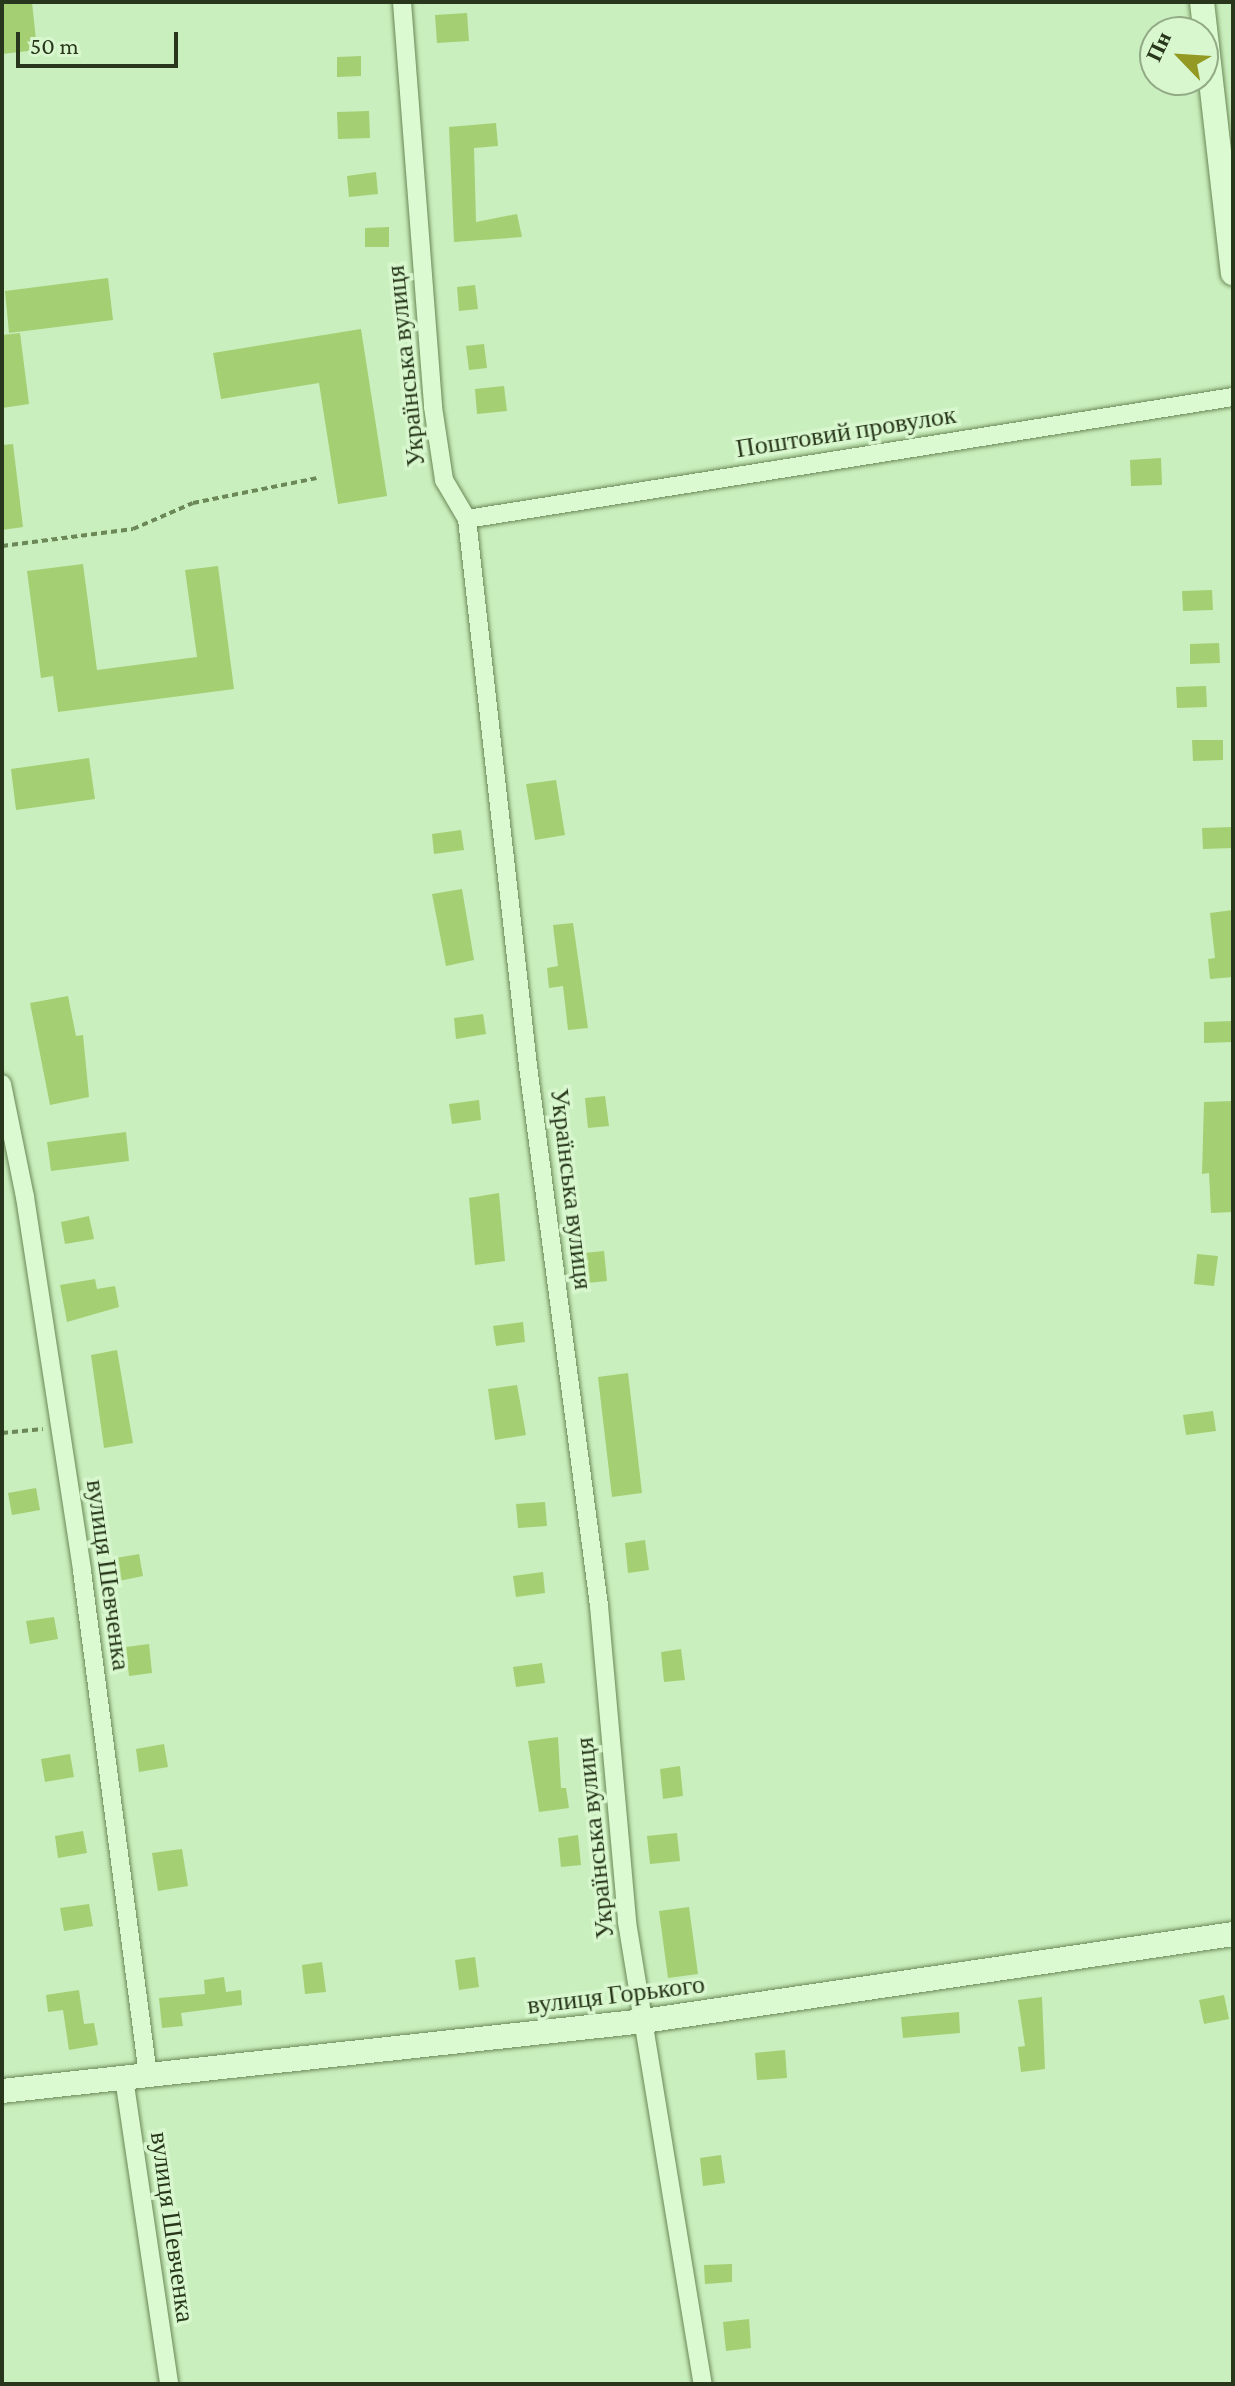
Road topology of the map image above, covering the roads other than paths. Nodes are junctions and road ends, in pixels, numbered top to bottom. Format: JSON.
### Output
{"nodes":[{"id":1,"x":402,"y":2,"type":"edge"},
{"id":2,"x":1202,"y":2,"type":"edge"},
{"id":3,"x":1233,"y":273,"type":"edge"},
{"id":4,"x":1233,"y":397,"type":"edge"},
{"id":5,"x":467,"y":519,"type":"junction"},
{"id":6,"x":2,"y":1084,"type":"edge"},
{"id":7,"x":1233,"y":1934,"type":"edge"},
{"id":8,"x":644,"y":2021,"type":"junction"},
{"id":9,"x":136,"y":2076,"type":"junction"},
{"id":10,"x":2,"y":2091,"type":"edge"},
{"id":11,"x":169,"y":2384,"type":"edge"},
{"id":12,"x":703,"y":2384,"type":"edge"}],
"edges":[{"from":1,"to":5,"type":"street","name":"Українська вулиця"},
{"from":2,"to":3,"type":"street"},
{"from":4,"to":5,"type":"street","name":"Поштовий провулок"},
{"from":5,"to":8,"type":"street","name":"Українська вулиця"},
{"from":6,"to":9,"type":"street","name":"вулиця Шевченка"},
{"from":7,"to":8,"type":"street","name":"вулиця Горького"},
{"from":8,"to":9,"type":"street","name":"вулиця Горького"},
{"from":8,"to":12,"type":"street","name":"Українська вулиця"},
{"from":9,"to":10,"type":"street","name":"вулиця Горького"},
{"from":9,"to":11,"type":"street","name":"вулиця Шевченка"}]}
